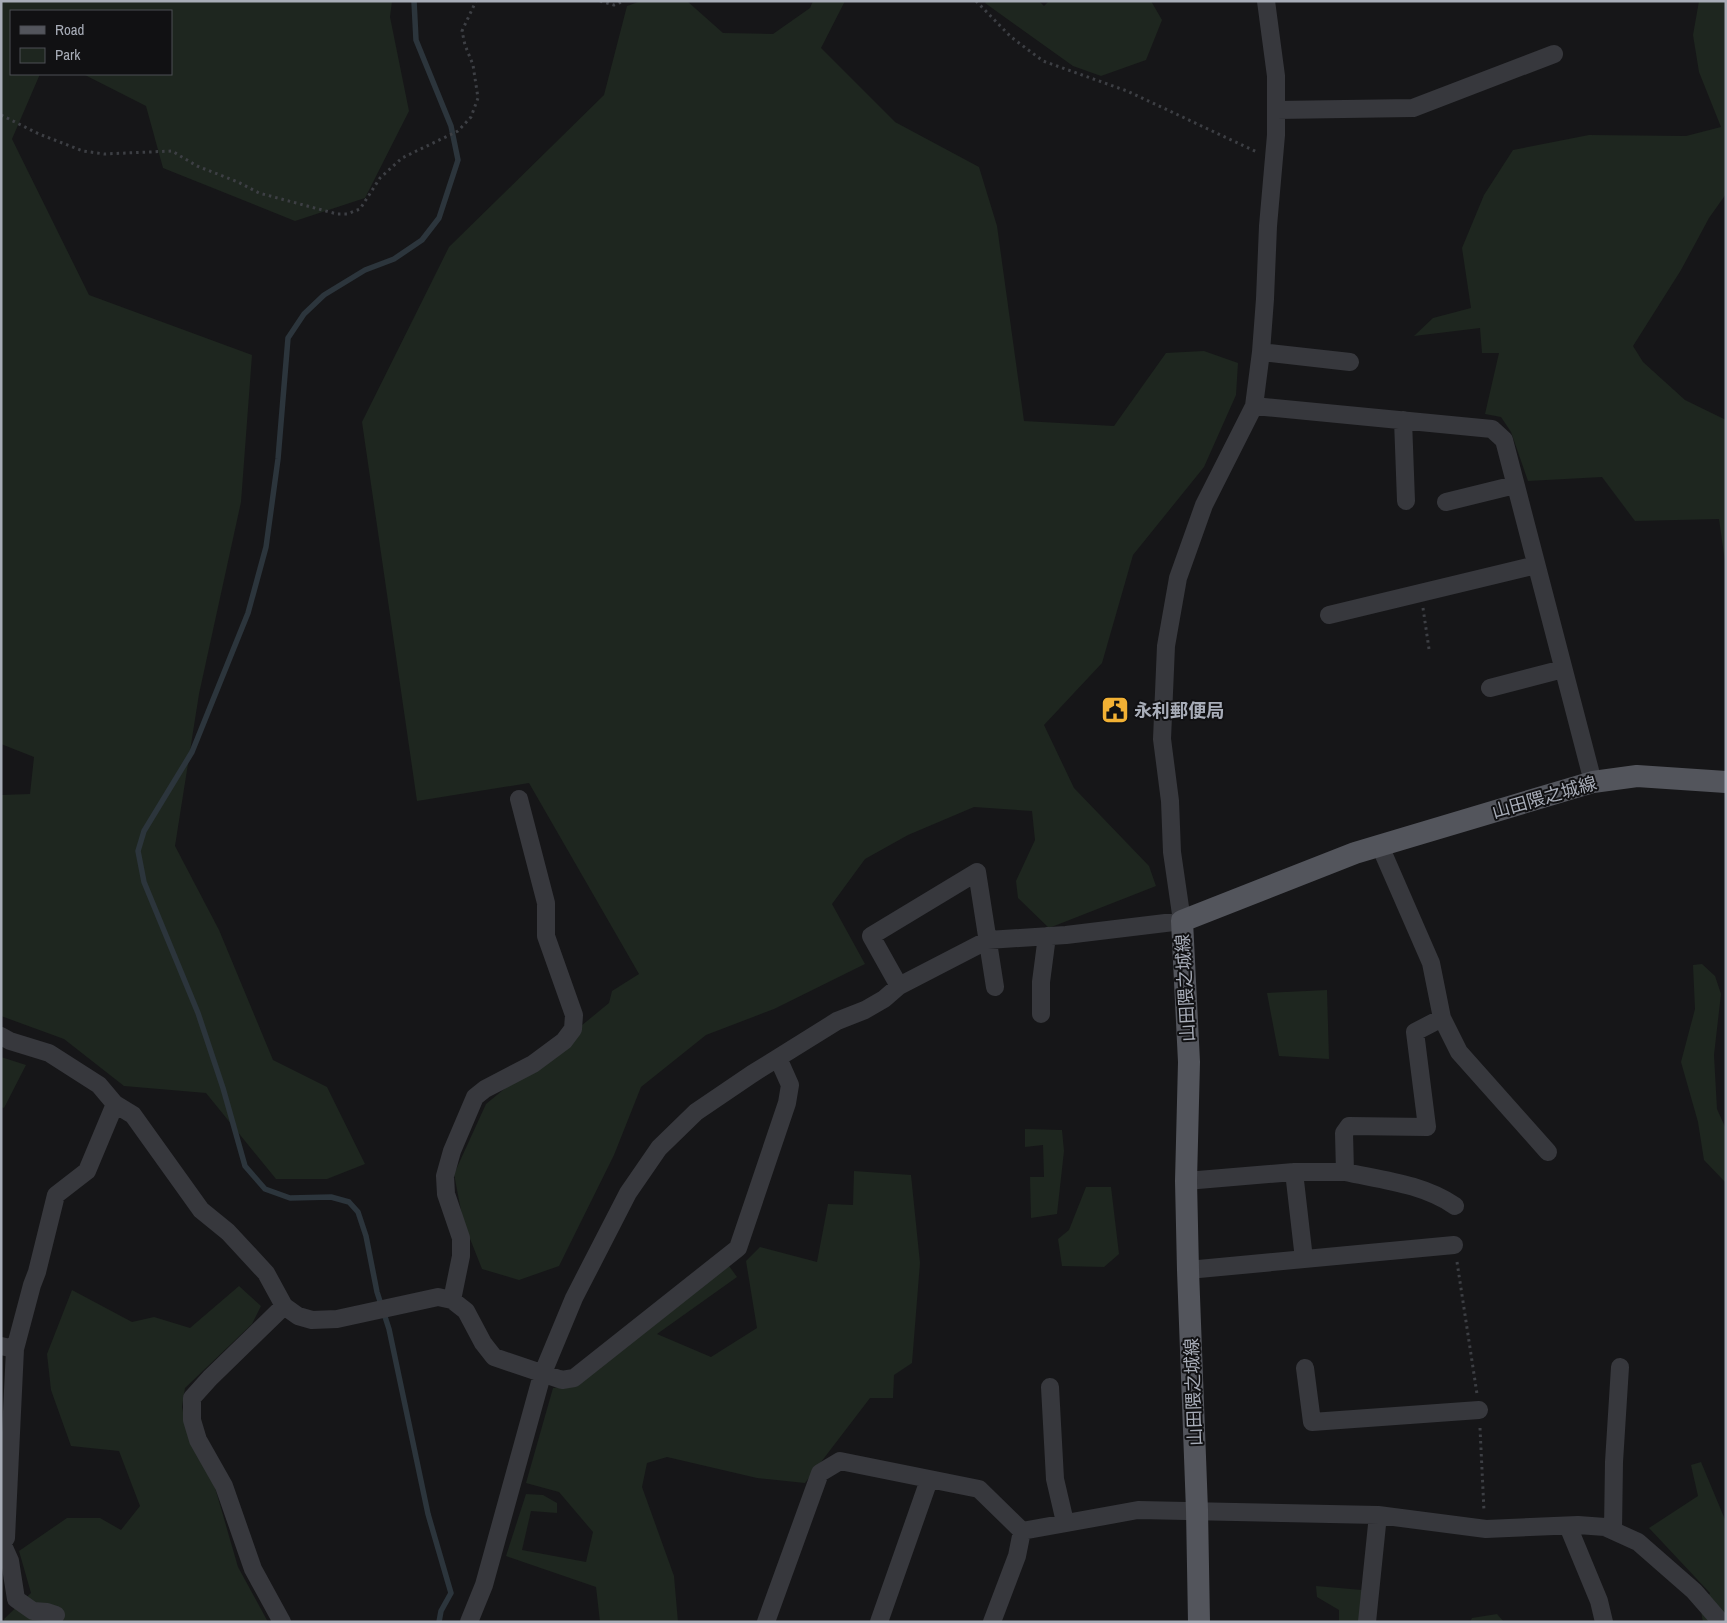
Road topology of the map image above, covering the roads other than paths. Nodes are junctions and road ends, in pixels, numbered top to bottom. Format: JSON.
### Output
{"nodes":[{"id":1,"x":1266,"y":1,"type":"edge"},
{"id":2,"x":1554,"y":54,"type":"dead end"},
{"id":3,"x":1276,"y":110,"type":"junction"},
{"id":4,"x":1261,"y":352,"type":"junction"},
{"id":5,"x":1350,"y":362,"type":"dead end"},
{"id":6,"x":1254,"y":406,"type":"junction"},
{"id":7,"x":1403,"y":420,"type":"junction"},
{"id":8,"x":1515,"y":485,"type":"junction"},
{"id":9,"x":1406,"y":501,"type":"dead end"},
{"id":10,"x":1446,"y":502,"type":"dead end"},
{"id":11,"x":1536,"y":565,"type":"junction"},
{"id":12,"x":1328,"y":615,"type":"dead end"},
{"id":13,"x":1564,"y":669,"type":"junction"},
{"id":14,"x":1490,"y":688,"type":"dead end"},
{"id":15,"x":1593,"y":782,"type":"junction"},
{"id":16,"x":1726,"y":782,"type":"edge"},
{"id":17,"x":519,"y":799,"type":"dead end"},
{"id":18,"x":1380,"y":846,"type":"junction"},
{"id":19,"x":1182,"y":921,"type":"junction"},
{"id":20,"x":1047,"y":936,"type":"junction"},
{"id":21,"x":988,"y":940,"type":"junction"},
{"id":22,"x":899,"y":986,"type":"junction"},
{"id":23,"x":994,"y":987,"type":"dead end"},
{"id":24,"x":1041,"y":1014,"type":"dead end"},
{"id":25,"x":1442,"y":1018,"type":"junction"},
{"id":26,"x":1,"y":1036,"type":"edge"},
{"id":27,"x":778,"y":1058,"type":"junction"},
{"id":28,"x":115,"y":1104,"type":"junction"},
{"id":29,"x":1548,"y":1152,"type":"dead end"},
{"id":30,"x":1294,"y":1172,"type":"junction"},
{"id":31,"x":1345,"y":1172,"type":"junction"},
{"id":32,"x":1186,"y":1181,"type":"junction"},
{"id":33,"x":1454,"y":1206,"type":"dead end"},
{"id":34,"x":1454,"y":1245,"type":"road end"},
{"id":35,"x":1304,"y":1259,"type":"junction"},
{"id":36,"x":1188,"y":1270,"type":"junction"},
{"id":37,"x":452,"y":1300,"type":"junction"},
{"id":38,"x":284,"y":1306,"type":"junction"},
{"id":39,"x":8,"y":1348,"type":"edge"},
{"id":40,"x":1305,"y":1368,"type":"dead end"},
{"id":41,"x":1620,"y":1368,"type":"dead end"},
{"id":42,"x":542,"y":1374,"type":"junction"},
{"id":43,"x":1050,"y":1387,"type":"dead end"},
{"id":44,"x":1479,"y":1410,"type":"road end"},
{"id":45,"x":929,"y":1480,"type":"junction"},
{"id":46,"x":1197,"y":1510,"type":"junction"},
{"id":47,"x":1378,"y":1515,"type":"junction"},
{"id":48,"x":1065,"y":1522,"type":"junction"},
{"id":49,"x":1568,"y":1526,"type":"junction"},
{"id":50,"x":1613,"y":1530,"type":"junction"},
{"id":51,"x":1022,"y":1531,"type":"junction"},
{"id":52,"x":2,"y":1543,"type":"edge"},
{"id":53,"x":1,"y":1572,"type":"edge"},
{"id":54,"x":1,"y":1589,"type":"edge"},
{"id":55,"x":56,"y":1615,"type":"dead end"},
{"id":56,"x":282,"y":1622,"type":"edge"},
{"id":57,"x":469,"y":1622,"type":"edge"},
{"id":58,"x":766,"y":1622,"type":"edge"},
{"id":59,"x":878,"y":1622,"type":"edge"},
{"id":60,"x":992,"y":1622,"type":"edge"},
{"id":61,"x":1199,"y":1622,"type":"edge"},
{"id":62,"x":1367,"y":1622,"type":"edge"},
{"id":63,"x":1604,"y":1622,"type":"edge"},
{"id":64,"x":1721,"y":1622,"type":"edge"}],
"edges":[{"from":1,"to":3,"type":"street"},
{"from":2,"to":3,"type":"street"},
{"from":3,"to":4,"type":"street"},
{"from":4,"to":5,"type":"street"},
{"from":4,"to":6,"type":"street"},
{"from":6,"to":7,"type":"street"},
{"from":6,"to":19,"type":"street"},
{"from":7,"to":8,"type":"street"},
{"from":7,"to":9,"type":"street"},
{"from":8,"to":10,"type":"street"},
{"from":8,"to":11,"type":"street"},
{"from":11,"to":12,"type":"street"},
{"from":11,"to":13,"type":"street"},
{"from":13,"to":14,"type":"street"},
{"from":13,"to":15,"type":"street"},
{"from":15,"to":16,"type":"main road","name":"山田隈之城線"},
{"from":15,"to":18,"type":"main road","name":"山田隈之城線"},
{"from":17,"to":37,"type":"street"},
{"from":18,"to":19,"type":"main road","name":"山田隈之城線"},
{"from":18,"to":25,"type":"street"},
{"from":19,"to":20,"type":"street"},
{"from":19,"to":32,"type":"main road","name":"山田隈之城線"},
{"from":20,"to":21,"type":"street"},
{"from":20,"to":24,"type":"street"},
{"from":21,"to":22,"type":"street"},
{"from":21,"to":22,"type":"street"},
{"from":21,"to":23,"type":"street"},
{"from":22,"to":27,"type":"street"},
{"from":25,"to":29,"type":"street"},
{"from":25,"to":31,"type":"street"},
{"from":26,"to":28,"type":"street"},
{"from":27,"to":42,"type":"street"},
{"from":27,"to":42,"type":"street"},
{"from":28,"to":38,"type":"street"},
{"from":28,"to":39,"type":"street"},
{"from":30,"to":31,"type":"street"},
{"from":30,"to":32,"type":"street"},
{"from":30,"to":35,"type":"street"},
{"from":31,"to":33,"type":"street"},
{"from":32,"to":36,"type":"main road","name":"山田隈之城線"},
{"from":34,"to":35,"type":"street"},
{"from":35,"to":36,"type":"street"},
{"from":36,"to":46,"type":"main road","name":"山田隈之城線"},
{"from":37,"to":38,"type":"street"},
{"from":37,"to":42,"type":"street"},
{"from":38,"to":56,"type":"street"},
{"from":39,"to":52,"type":"street"},
{"from":40,"to":44,"type":"street"},
{"from":41,"to":50,"type":"street"},
{"from":42,"to":57,"type":"street"},
{"from":43,"to":48,"type":"street"},
{"from":45,"to":51,"type":"street"},
{"from":45,"to":58,"type":"street"},
{"from":45,"to":59,"type":"street"},
{"from":46,"to":47,"type":"street"},
{"from":46,"to":48,"type":"street"},
{"from":46,"to":61,"type":"main road","name":"山田隈之城線"},
{"from":47,"to":49,"type":"street"},
{"from":47,"to":62,"type":"street"},
{"from":48,"to":51,"type":"street"},
{"from":49,"to":50,"type":"street"},
{"from":49,"to":63,"type":"street"},
{"from":50,"to":64,"type":"street"},
{"from":51,"to":60,"type":"street"},
{"from":52,"to":55,"type":"street"},
{"from":53,"to":54,"type":"street"}]}
